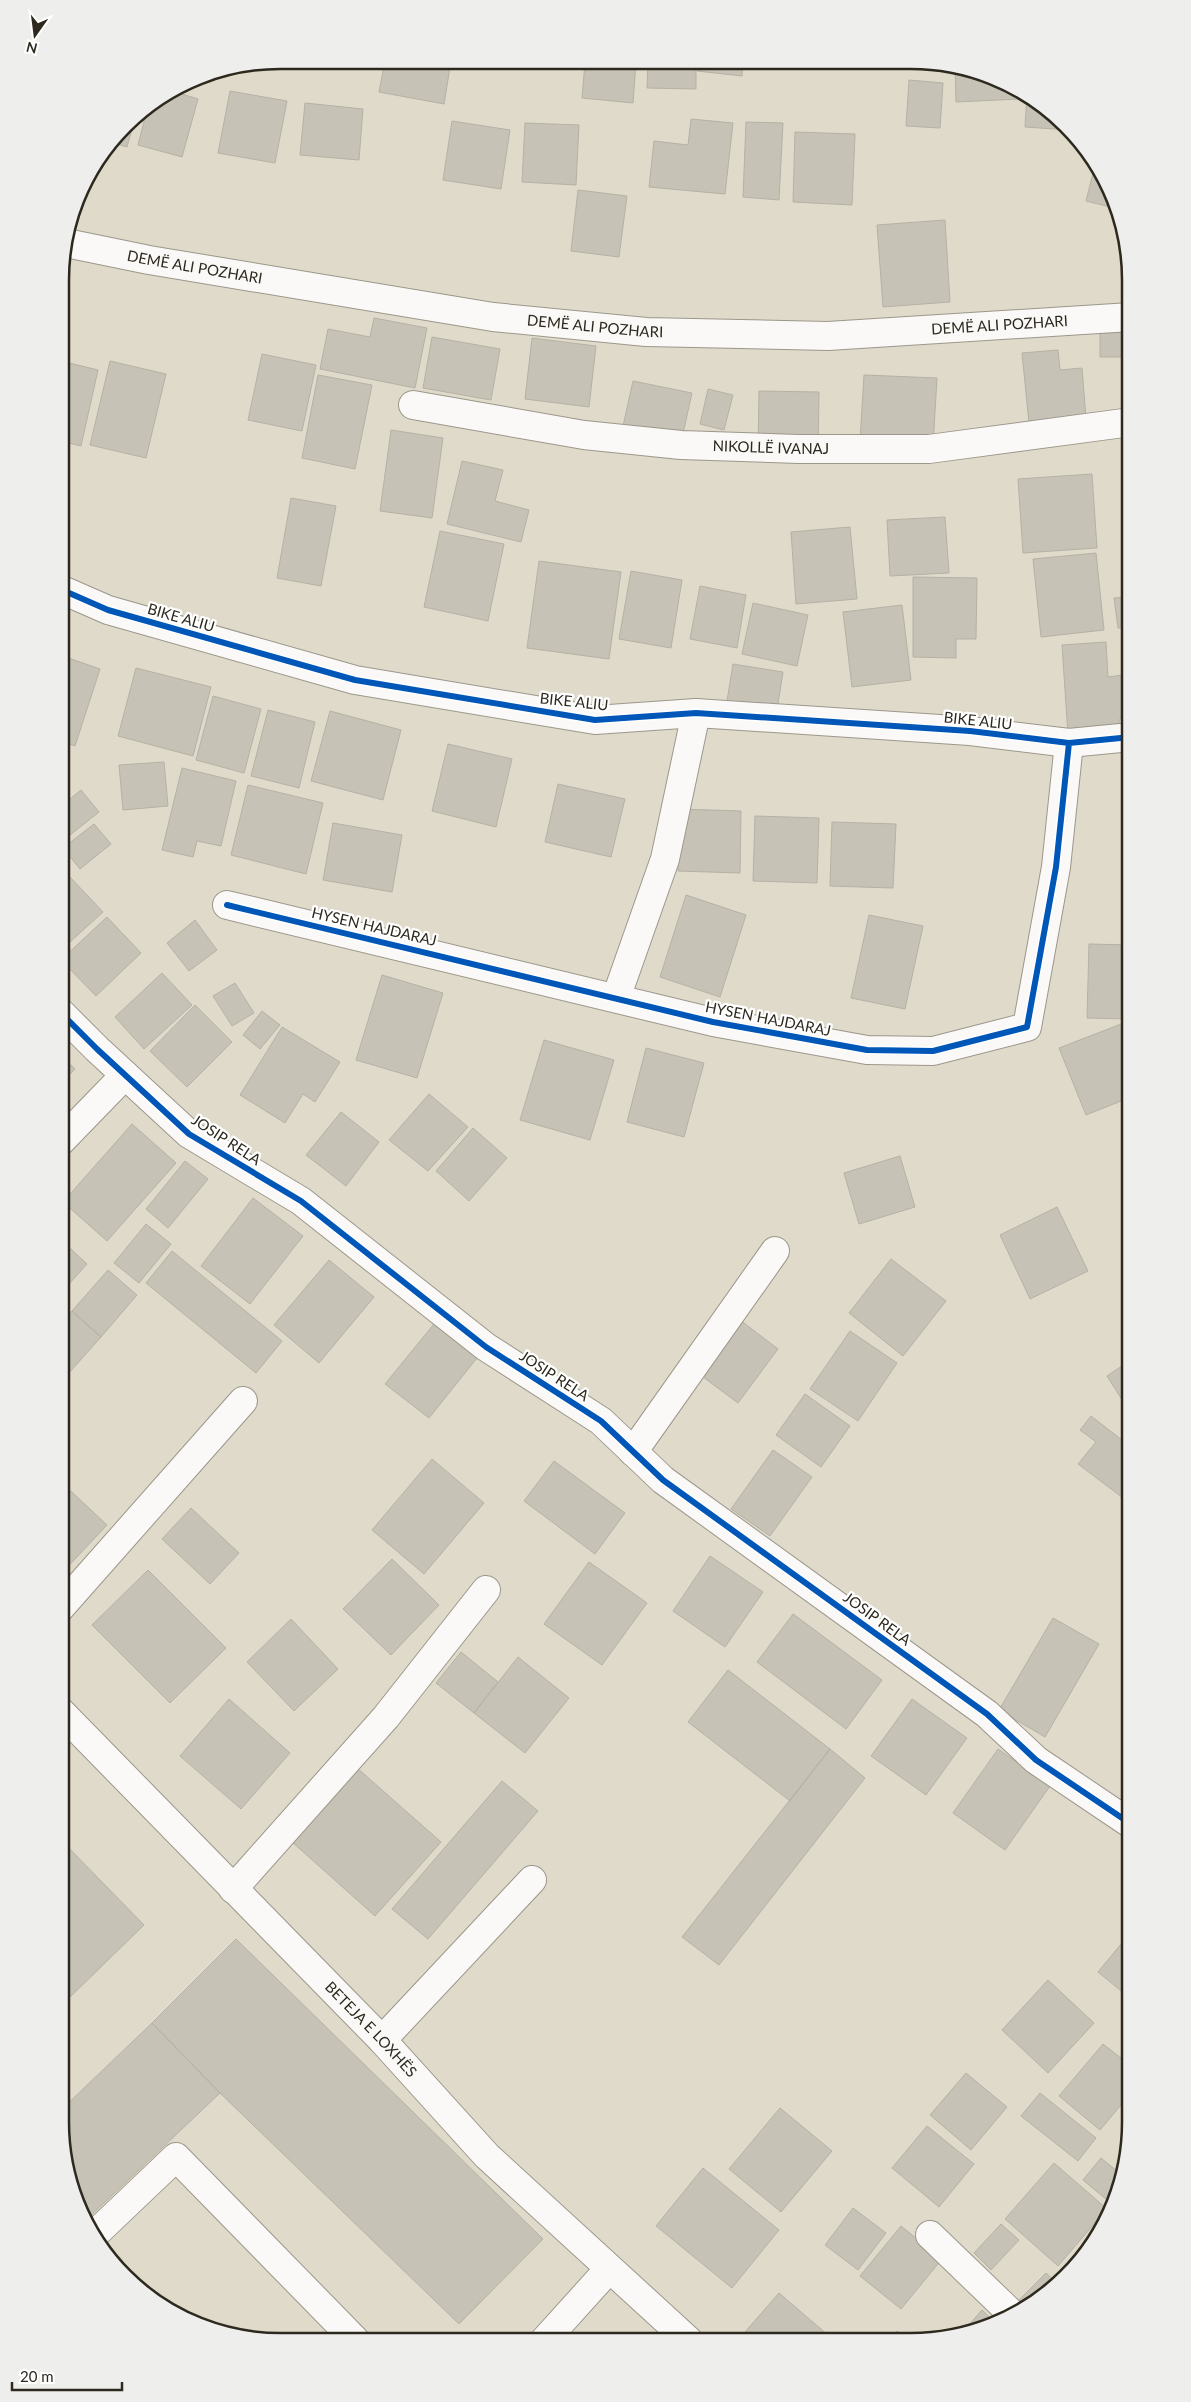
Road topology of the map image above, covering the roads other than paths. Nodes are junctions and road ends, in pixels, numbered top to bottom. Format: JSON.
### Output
{"nodes":[{"id":1,"x":72,"y":244,"type":"edge"},
{"id":2,"x":1122,"y":318,"type":"edge"},
{"id":3,"x":413,"y":405,"type":"dead end"},
{"id":4,"x":1122,"y":423,"type":"edge"},
{"id":5,"x":69,"y":593,"type":"edge"},
{"id":6,"x":696,"y":713,"type":"junction"},
{"id":7,"x":1122,"y":738,"type":"edge"},
{"id":8,"x":1068,"y":743,"type":"junction"},
{"id":9,"x":227,"y":904,"type":"dead end"},
{"id":10,"x":616,"y":998,"type":"junction"},
{"id":11,"x":69,"y":1021,"type":"edge"},
{"id":12,"x":125,"y":1075,"type":"junction"},
{"id":13,"x":69,"y":1133,"type":"edge"},
{"id":14,"x":776,"y":1251,"type":"dead end"},
{"id":15,"x":243,"y":1401,"type":"dead end"},
{"id":16,"x":633,"y":1452,"type":"junction"},
{"id":17,"x":486,"y":1590,"type":"dead end"},
{"id":18,"x":69,"y":1598,"type":"edge"},
{"id":19,"x":69,"y":1720,"type":"edge"},
{"id":20,"x":1122,"y":1818,"type":"edge"},
{"id":21,"x":532,"y":1880,"type":"dead end"},
{"id":22,"x":233,"y":1889,"type":"junction"},
{"id":23,"x":382,"y":2040,"type":"junction"},
{"id":24,"x":99,"y":2231,"type":"edge"},
{"id":25,"x":930,"y":2235,"type":"dead end"},
{"id":26,"x":609,"y":2269,"type":"junction"},
{"id":27,"x":1008,"y":2310,"type":"edge"},
{"id":28,"x":348,"y":2333,"type":"edge"},
{"id":29,"x":551,"y":2333,"type":"edge"},
{"id":30,"x":680,"y":2333,"type":"edge"}],
"edges":[{"from":1,"to":2,"type":"street","name":"DEMË ALI POZHARI"},
{"from":3,"to":4,"type":"street","name":"NIKOLLË IVANAJ"},
{"from":5,"to":6,"type":"street","name":"BIKE ALIU"},
{"from":6,"to":8,"type":"street","name":"BIKE ALIU"},
{"from":6,"to":10,"type":"street"},
{"from":7,"to":8,"type":"street","name":"BIKE ALIU"},
{"from":8,"to":10,"type":"street","name":"HYSEN HAJDARAJ"},
{"from":9,"to":10,"type":"street","name":"HYSEN HAJDARAJ"},
{"from":11,"to":12,"type":"street","name":"JOSIP RELA"},
{"from":12,"to":13,"type":"street"},
{"from":12,"to":16,"type":"street","name":"JOSIP RELA"},
{"from":14,"to":16,"type":"street"},
{"from":15,"to":18,"type":"street"},
{"from":16,"to":20,"type":"street","name":"JOSIP RELA"},
{"from":17,"to":22,"type":"street"},
{"from":19,"to":22,"type":"street","name":"BETEJA E LOXHËS"},
{"from":21,"to":23,"type":"street"},
{"from":22,"to":23,"type":"street","name":"BETEJA E LOXHËS"},
{"from":23,"to":26,"type":"street","name":"BETEJA E LOXHËS"},
{"from":24,"to":28,"type":"street"},
{"from":25,"to":27,"type":"street"},
{"from":26,"to":29,"type":"street"},
{"from":26,"to":30,"type":"street","name":"BETEJA E LOXHËS"}]}
